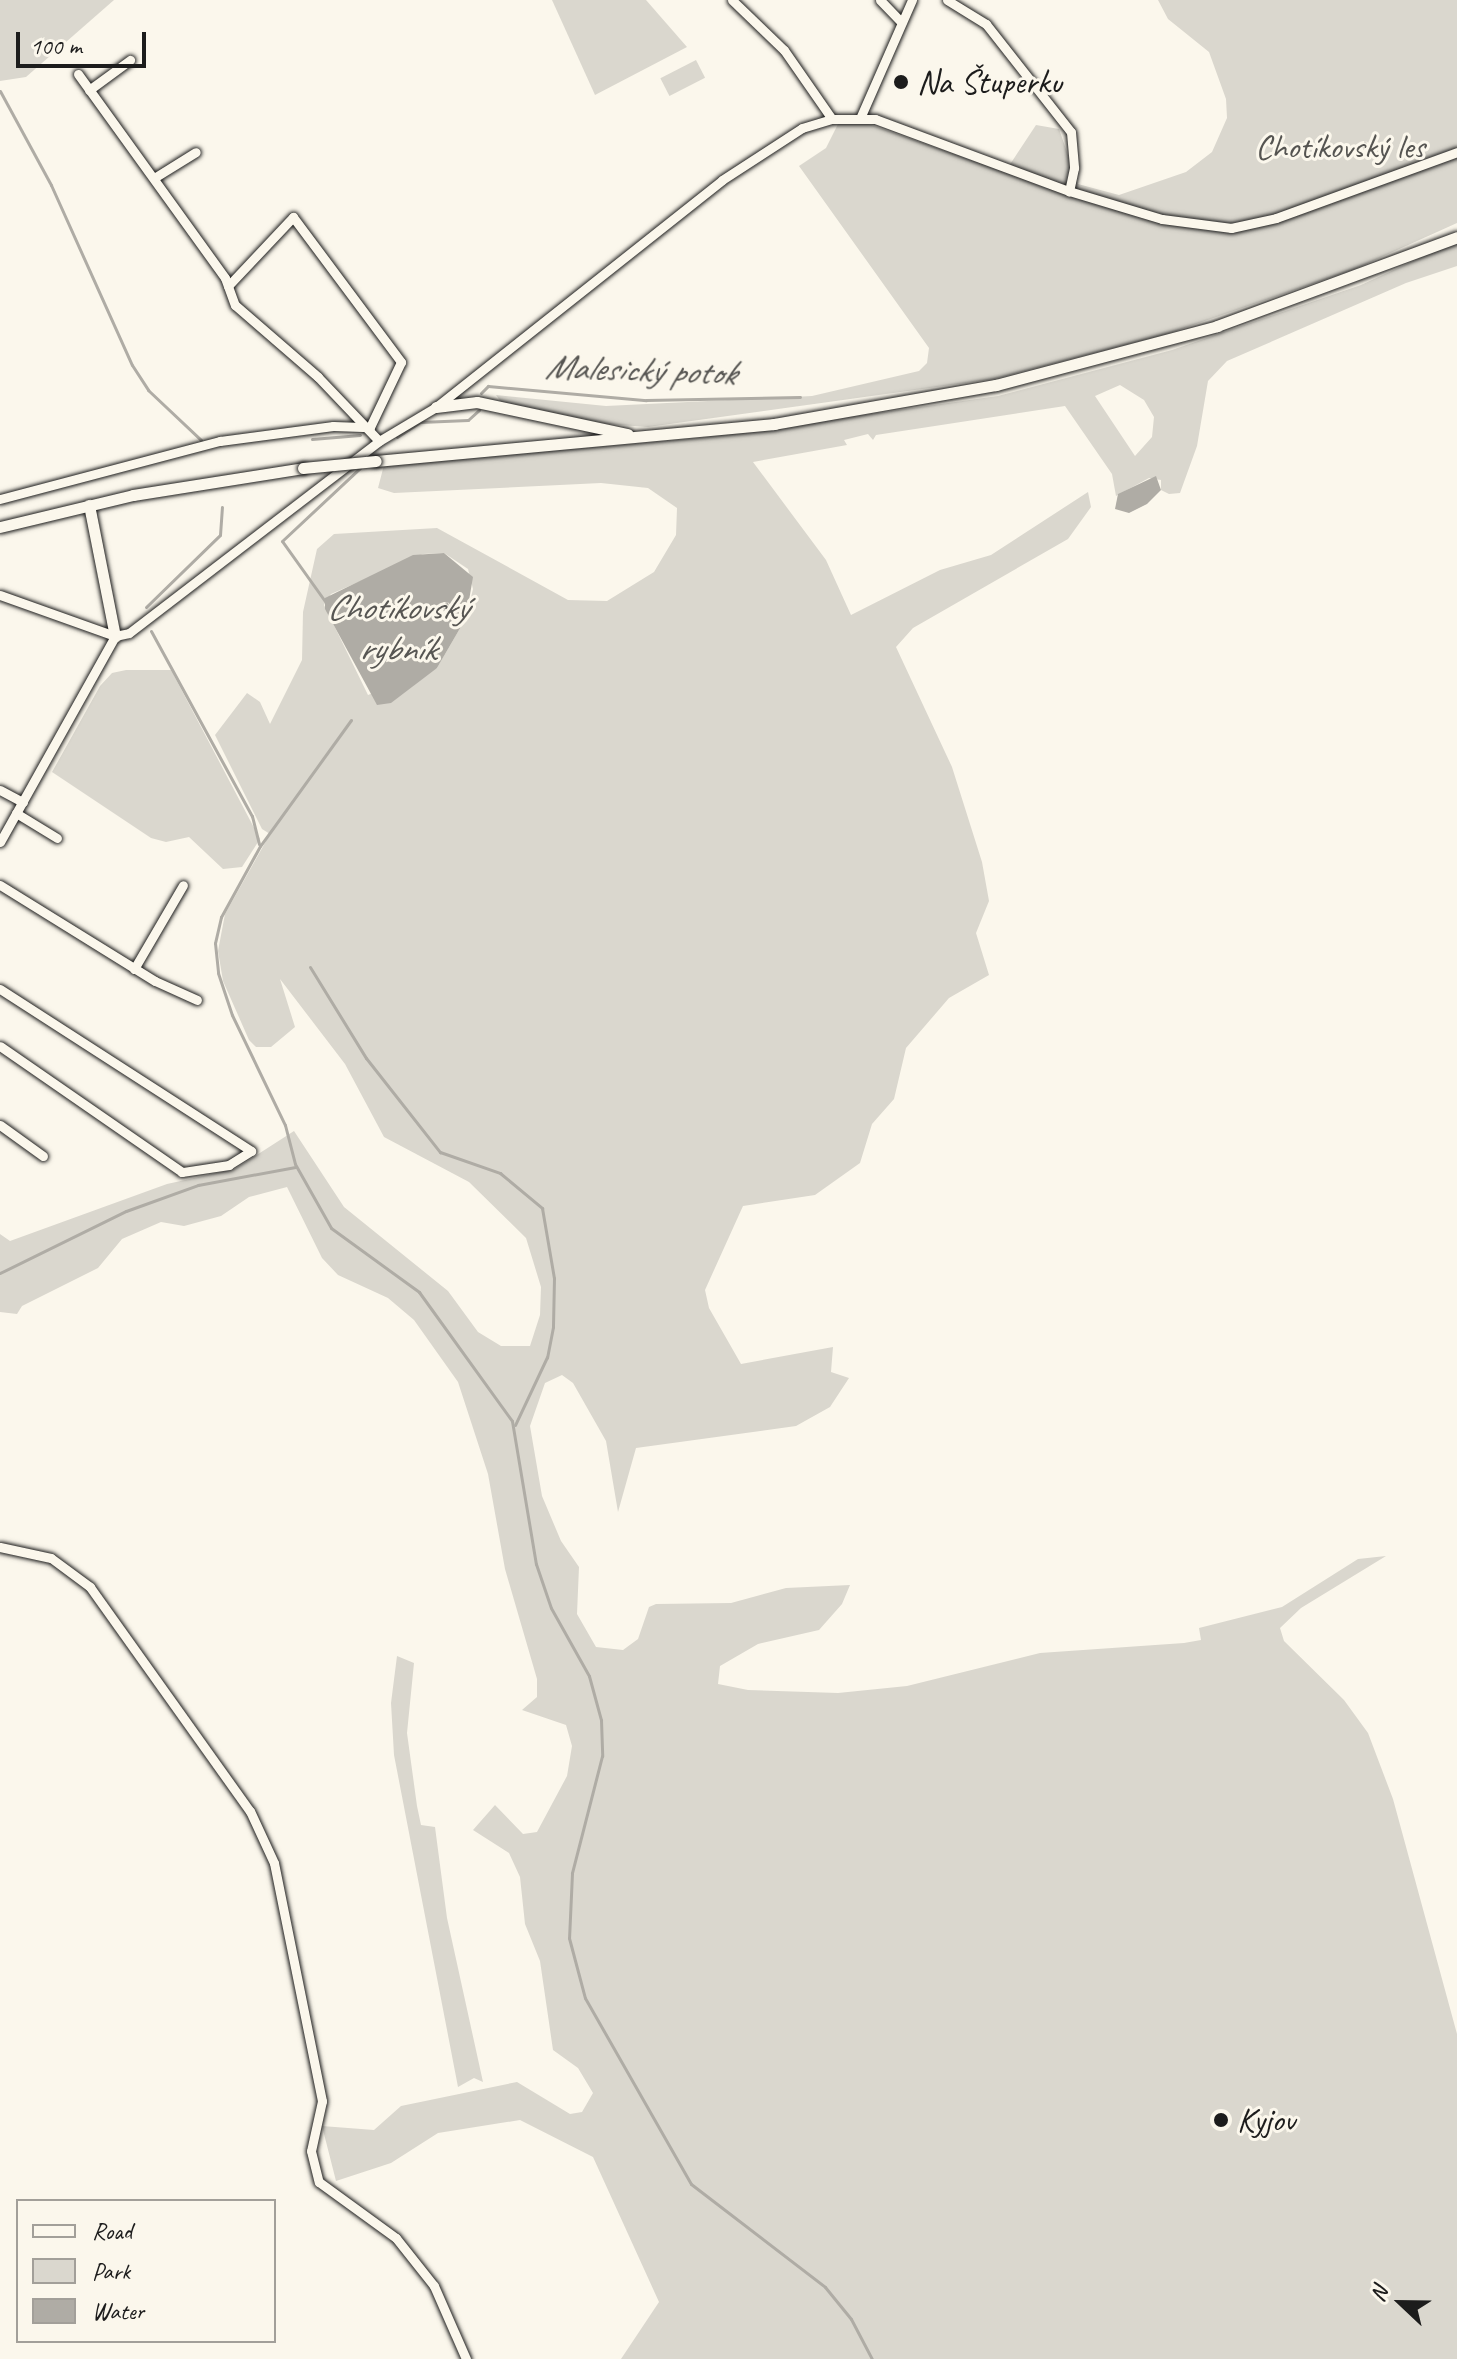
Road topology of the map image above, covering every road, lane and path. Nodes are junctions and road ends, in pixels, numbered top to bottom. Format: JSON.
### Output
{"nodes":[{"id":1,"x":732,"y":0,"type":"edge"},
{"id":2,"x":880,"y":0,"type":"edge"},
{"id":3,"x":912,"y":0,"type":"edge"},
{"id":4,"x":947,"y":0,"type":"edge"},
{"id":5,"x":901,"y":22,"type":"junction"},
{"id":6,"x":130,"y":60,"type":"dead end"},
{"id":7,"x":78,"y":74,"type":"dead end"},
{"id":8,"x":89,"y":90,"type":"junction"},
{"id":9,"x":861,"y":116,"type":"junction"},
{"id":10,"x":832,"y":119,"type":"junction"},
{"id":11,"x":196,"y":152,"type":"dead end"},
{"id":12,"x":1457,"y":152,"type":"edge"},
{"id":13,"x":154,"y":178,"type":"junction"},
{"id":14,"x":1069,"y":191,"type":"junction"},
{"id":15,"x":1457,"y":237,"type":"edge"},
{"id":16,"x":228,"y":286,"type":"junction"},
{"id":17,"x":436,"y":407,"type":"junction"},
{"id":18,"x":370,"y":427,"type":"junction"},
{"id":19,"x":660,"y":436,"type":"junction"},
{"id":20,"x":379,"y":441,"type":"junction"},
{"id":21,"x":0,"y":499,"type":"edge"},
{"id":22,"x":89,"y":505,"type":"junction"},
{"id":23,"x":0,"y":527,"type":"edge"},
{"id":24,"x":0,"y":595,"type":"edge"},
{"id":25,"x":115,"y":636,"type":"junction"},
{"id":26,"x":0,"y":790,"type":"edge"},
{"id":27,"x":23,"y":802,"type":"junction"},
{"id":28,"x":16,"y":813,"type":"junction"},
{"id":29,"x":57,"y":838,"type":"dead end"},
{"id":30,"x":0,"y":842,"type":"edge"},
{"id":31,"x":0,"y":885,"type":"edge"},
{"id":32,"x":183,"y":885,"type":"dead end"},
{"id":33,"x":134,"y":969,"type":"junction"},
{"id":34,"x":0,"y":989,"type":"edge"},
{"id":35,"x":197,"y":1000,"type":"dead end"},
{"id":36,"x":0,"y":1046,"type":"edge"},
{"id":37,"x":0,"y":1125,"type":"edge"},
{"id":38,"x":43,"y":1156,"type":"dead end"},
{"id":39,"x":0,"y":1547,"type":"edge"},
{"id":40,"x":466,"y":2359,"type":"edge"}],
"edges":[{"from":1,"to":10,"type":"street"},
{"from":2,"to":5,"type":"street"},
{"from":3,"to":5,"type":"street"},
{"from":4,"to":14,"type":"street"},
{"from":5,"to":9,"type":"street"},
{"from":6,"to":8,"type":"street"},
{"from":7,"to":8,"type":"street"},
{"from":8,"to":13,"type":"street"},
{"from":9,"to":10,"type":"street"},
{"from":9,"to":14,"type":"street"},
{"from":10,"to":17,"type":"street"},
{"from":11,"to":13,"type":"street"},
{"from":12,"to":14,"type":"street"},
{"from":13,"to":16,"type":"street"},
{"from":15,"to":19,"type":"main road"},
{"from":16,"to":18,"type":"street"},
{"from":16,"to":18,"type":"street"},
{"from":17,"to":19,"type":"main road"},
{"from":17,"to":20,"type":"street"},
{"from":18,"to":20,"type":"street"},
{"from":18,"to":21,"type":"street"},
{"from":19,"to":22,"type":"main road","bridge":true},
{"from":20,"to":25,"type":"street"},
{"from":22,"to":23,"type":"main road"},
{"from":22,"to":25,"type":"main road"},
{"from":24,"to":25,"type":"street"},
{"from":25,"to":27,"type":"street"},
{"from":26,"to":27,"type":"street"},
{"from":27,"to":28,"type":"street"},
{"from":28,"to":29,"type":"street"},
{"from":28,"to":30,"type":"street"},
{"from":31,"to":33,"type":"street"},
{"from":32,"to":33,"type":"street"},
{"from":33,"to":35,"type":"street"},
{"from":34,"to":36,"type":"street"},
{"from":37,"to":38,"type":"street"},
{"from":39,"to":40,"type":"street"}]}
